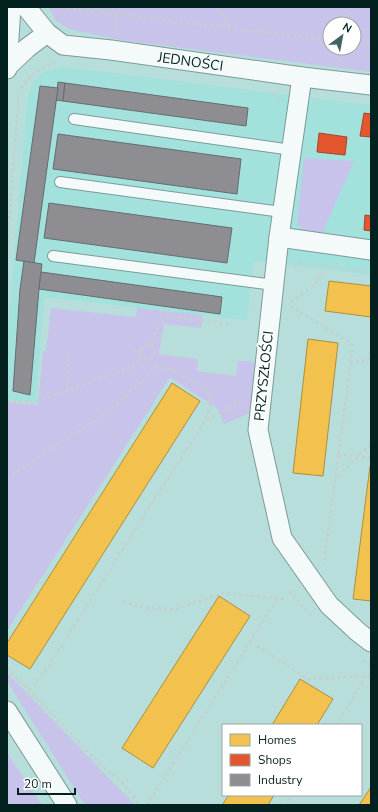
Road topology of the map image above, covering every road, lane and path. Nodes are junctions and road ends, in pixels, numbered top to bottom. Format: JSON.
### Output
{"nodes":[{"id":1,"x":11,"y":7,"type":"edge"},
{"id":2,"x":26,"y":7,"type":"edge"},
{"id":3,"x":55,"y":7,"type":"edge"},
{"id":4,"x":97,"y":7,"type":"edge"},
{"id":5,"x":219,"y":7,"type":"edge"},
{"id":6,"x":104,"y":13,"type":"junction"},
{"id":7,"x":230,"y":28,"type":"junction"},
{"id":8,"x":48,"y":34,"type":"junction"},
{"id":9,"x":322,"y":39,"type":"edge"},
{"id":10,"x":7,"y":68,"type":"edge"},
{"id":11,"x":302,"y":77,"type":"junction"},
{"id":12,"x":371,"y":85,"type":"edge"},
{"id":13,"x":19,"y":91,"type":"dead end"},
{"id":14,"x":74,"y":119,"type":"dead end"},
{"id":15,"x":292,"y":150,"type":"junction"},
{"id":16,"x":60,"y":182,"type":"dead end"},
{"id":17,"x":282,"y":212,"type":"junction"},
{"id":18,"x":279,"y":237,"type":"junction"},
{"id":19,"x":7,"y":249,"type":"edge"},
{"id":20,"x":371,"y":250,"type":"edge"},
{"id":21,"x":53,"y":256,"type":"dead end"},
{"id":22,"x":326,"y":266,"type":"junction"},
{"id":23,"x":288,"y":270,"type":"dead end"},
{"id":24,"x":371,"y":272,"type":"edge"},
{"id":25,"x":274,"y":285,"type":"junction"},
{"id":26,"x":229,"y":324,"type":"dead end"},
{"id":27,"x":150,"y":346,"type":"junction"},
{"id":28,"x":132,"y":350,"type":"dead end"},
{"id":29,"x":141,"y":351,"type":"junction"},
{"id":30,"x":69,"y":353,"type":"dead end"},
{"id":31,"x":142,"y":357,"type":"junction"},
{"id":32,"x":371,"y":358,"type":"edge"},
{"id":33,"x":350,"y":364,"type":"junction"},
{"id":34,"x":263,"y":389,"type":"junction"},
{"id":35,"x":67,"y":391,"type":"junction"},
{"id":36,"x":7,"y":401,"type":"edge"},
{"id":37,"x":204,"y":422,"type":"junction"},
{"id":38,"x":371,"y":444,"type":"edge"},
{"id":39,"x":338,"y":454,"type":"junction"},
{"id":40,"x":358,"y":456,"type":"junction"},
{"id":41,"x":371,"y":458,"type":"edge"},
{"id":42,"x":7,"y":478,"type":"edge"},
{"id":43,"x":335,"y":482,"type":"junction"},
{"id":44,"x":323,"y":568,"type":"dead end"},
{"id":45,"x":278,"y":598,"type":"junction"},
{"id":46,"x":284,"y":599,"type":"dead end"},
{"id":47,"x":123,"y":601,"type":"dead end"},
{"id":48,"x":371,"y":642,"type":"edge"},
{"id":49,"x":257,"y":646,"type":"dead end"},
{"id":50,"x":7,"y":668,"type":"edge"},
{"id":51,"x":367,"y":676,"type":"junction"},
{"id":52,"x":371,"y":676,"type":"edge"},
{"id":53,"x":29,"y":692,"type":"junction"},
{"id":54,"x":12,"y":708,"type":"edge"},
{"id":55,"x":337,"y":724,"type":"edge"},
{"id":56,"x":291,"y":796,"type":"edge"},
{"id":57,"x":67,"y":805,"type":"edge"},
{"id":58,"x":140,"y":805,"type":"edge"},
{"id":59,"x":147,"y":805,"type":"edge"},
{"id":60,"x":286,"y":805,"type":"edge"}],
"edges":[{"from":1,"to":10,"type":"street"},
{"from":2,"to":8,"type":"street","name":"JEDNOŚCI"},
{"from":3,"to":6,"type":"path"},
{"from":4,"to":6,"type":"path"},
{"from":5,"to":7,"type":"path"},
{"from":6,"to":7,"type":"path"},
{"from":7,"to":9,"type":"path"},
{"from":8,"to":10,"type":"street"},
{"from":8,"to":11,"type":"street","name":"JEDNOŚCI"},
{"from":11,"to":12,"type":"street","name":"JEDNOŚCI"},
{"from":11,"to":15,"type":"street","name":"PRZYSZŁOŚCI"},
{"from":13,"to":19,"type":"path"},
{"from":14,"to":15,"type":"lane"},
{"from":15,"to":17,"type":"street","name":"PRZYSZŁOŚCI"},
{"from":16,"to":17,"type":"lane"},
{"from":17,"to":18,"type":"street","name":"PRZYSZŁOŚCI"},
{"from":18,"to":20,"type":"street"},
{"from":18,"to":25,"type":"street","name":"PRZYSZŁOŚCI"},
{"from":21,"to":25,"type":"lane"},
{"from":22,"to":23,"type":"path"},
{"from":22,"to":24,"type":"path"},
{"from":22,"to":33,"type":"path"},
{"from":25,"to":34,"type":"street","name":"PRZYSZŁOŚCI"},
{"from":26,"to":27,"type":"path"},
{"from":27,"to":29,"type":"path"},
{"from":27,"to":31,"type":"path"},
{"from":28,"to":29,"type":"path"},
{"from":29,"to":31,"type":"path"},
{"from":30,"to":35,"type":"path"},
{"from":31,"to":35,"type":"path"},
{"from":32,"to":33,"type":"path"},
{"from":33,"to":39,"type":"path"},
{"from":34,"to":37,"type":"path"},
{"from":34,"to":48,"type":"street","name":"PRZYSZŁOŚCI"},
{"from":35,"to":36,"type":"path"},
{"from":37,"to":42,"type":"path"},
{"from":37,"to":53,"type":"path"},
{"from":38,"to":40,"type":"path"},
{"from":39,"to":40,"type":"path"},
{"from":39,"to":43,"type":"path"},
{"from":40,"to":41,"type":"path"},
{"from":40,"to":43,"type":"path"},
{"from":43,"to":44,"type":"path"},
{"from":45,"to":46,"type":"path"},
{"from":45,"to":47,"type":"path"},
{"from":45,"to":59,"type":"path"},
{"from":49,"to":51,"type":"path"},
{"from":50,"to":53,"type":"path"},
{"from":51,"to":52,"type":"path"},
{"from":51,"to":55,"type":"path"},
{"from":53,"to":54,"type":"path"},
{"from":53,"to":58,"type":"path"},
{"from":54,"to":57,"type":"street"},
{"from":56,"to":60,"type":"path"}]}
